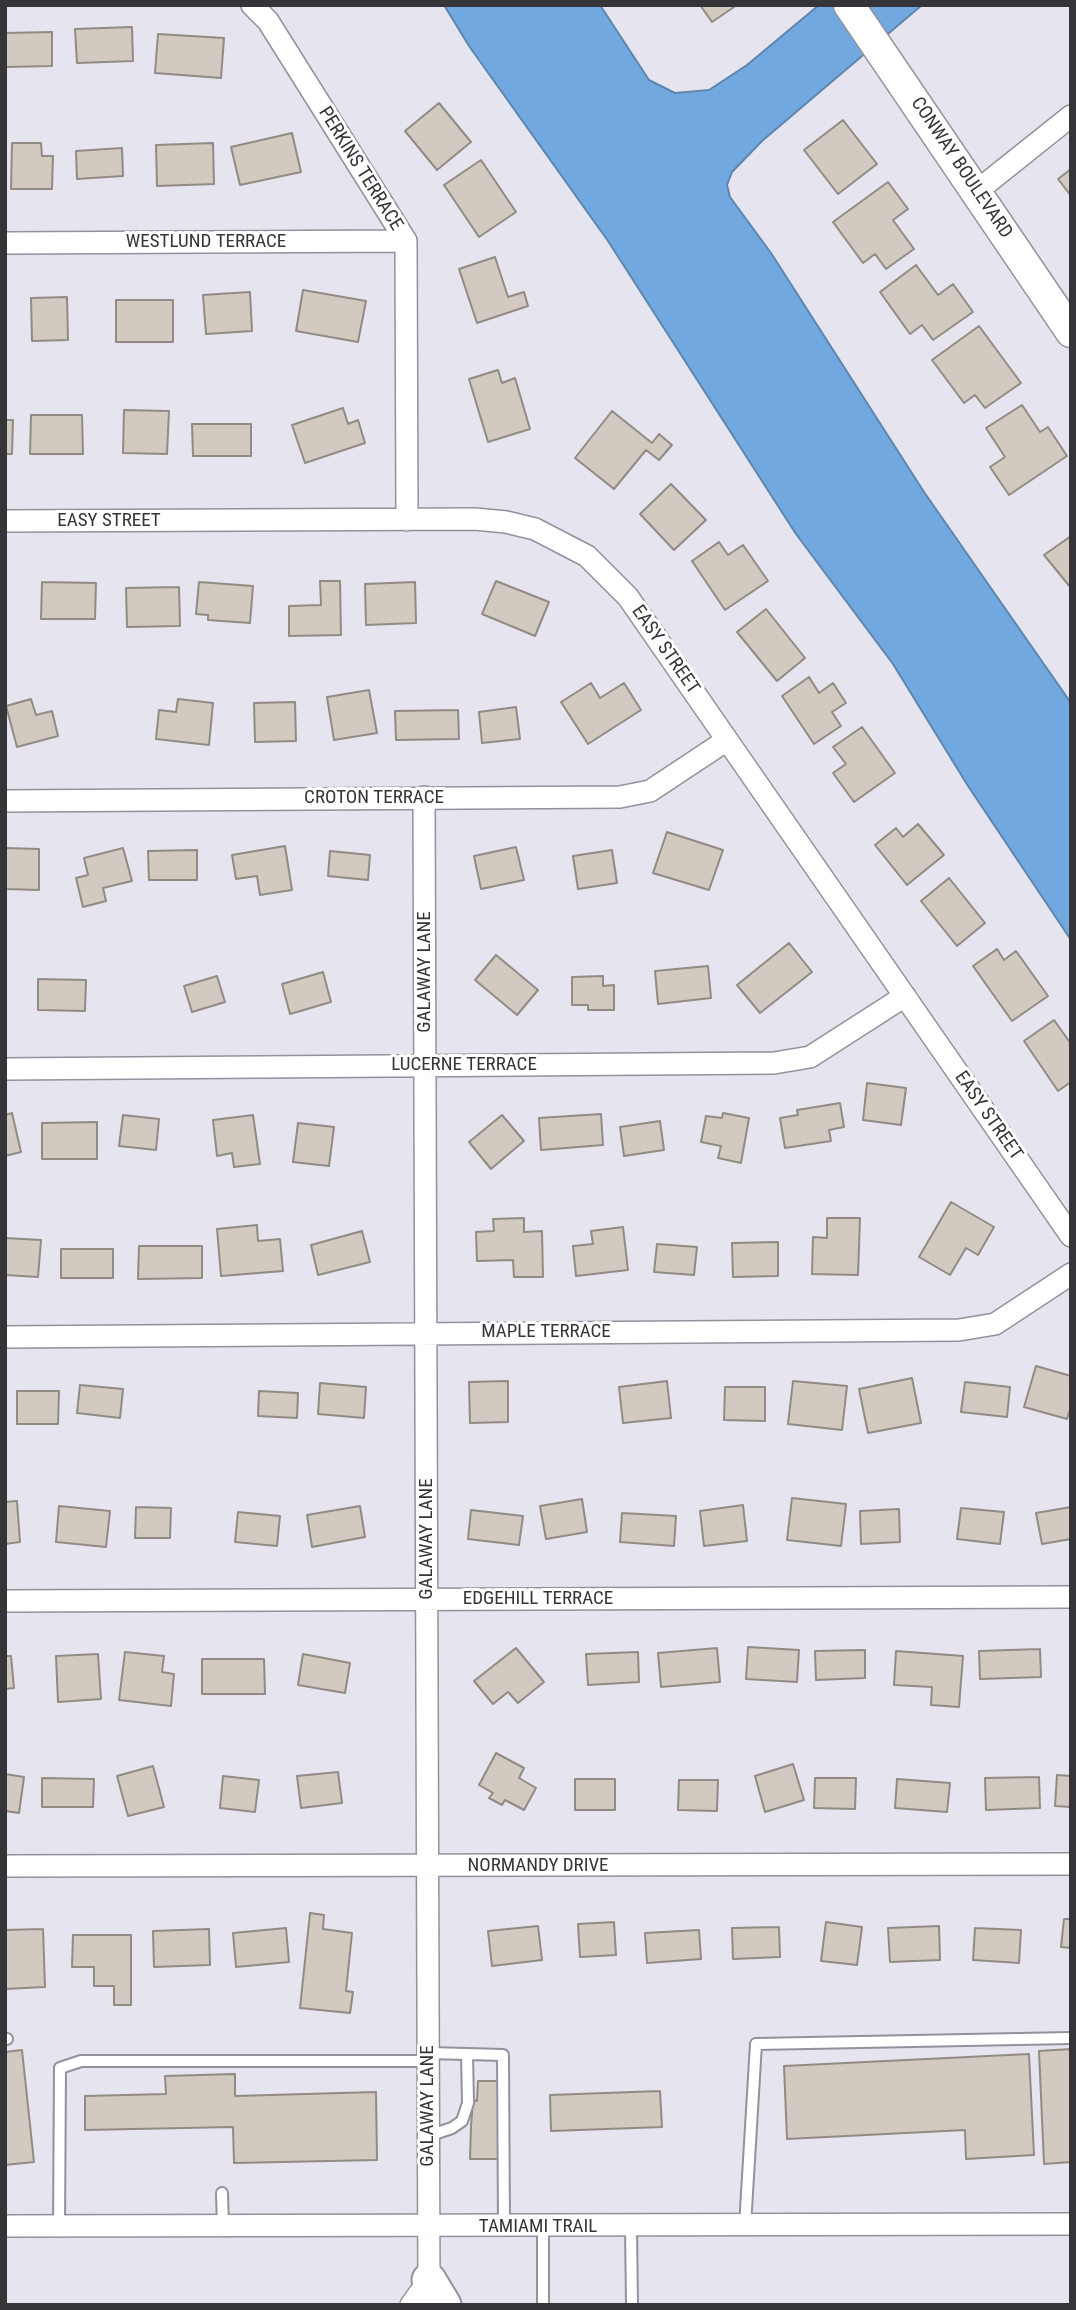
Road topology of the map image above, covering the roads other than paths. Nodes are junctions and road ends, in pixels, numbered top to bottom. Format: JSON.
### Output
{"nodes":[{"id":1,"x":252,"y":5,"type":"edge"},
{"id":2,"x":849,"y":5,"type":"edge"},
{"id":3,"x":1071,"y":116,"type":"edge"},
{"id":4,"x":977,"y":191,"type":"junction"},
{"id":5,"x":406,"y":241,"type":"junction"},
{"id":6,"x":5,"y":243,"type":"edge"},
{"id":7,"x":1071,"y":332,"type":"edge"},
{"id":8,"x":407,"y":520,"type":"junction"},
{"id":9,"x":5,"y":521,"type":"edge"},
{"id":10,"x":727,"y":740,"type":"junction"},
{"id":11,"x":424,"y":797,"type":"junction"},
{"id":12,"x":5,"y":801,"type":"edge"},
{"id":13,"x":905,"y":996,"type":"junction"},
{"id":14,"x":425,"y":1065,"type":"junction"},
{"id":15,"x":5,"y":1069,"type":"edge"},
{"id":16,"x":1071,"y":1236,"type":"edge"},
{"id":17,"x":1071,"y":1274,"type":"edge"},
{"id":18,"x":426,"y":1332,"type":"junction"},
{"id":19,"x":5,"y":1337,"type":"edge"},
{"id":20,"x":1071,"y":1597,"type":"edge"},
{"id":21,"x":427,"y":1599,"type":"junction"},
{"id":22,"x":5,"y":1601,"type":"edge"},
{"id":23,"x":1071,"y":1864,"type":"edge"},
{"id":24,"x":5,"y":1866,"type":"edge"},
{"id":25,"x":428,"y":1866,"type":"junction"},
{"id":26,"x":1071,"y":2038,"type":"edge"},
{"id":27,"x":467,"y":2054,"type":"junction"},
{"id":28,"x":428,"y":2057,"type":"junction"},
{"id":29,"x":428,"y":2136,"type":"junction"},
{"id":30,"x":222,"y":2193,"type":"dead end"},
{"id":31,"x":1071,"y":2224,"type":"edge"},
{"id":32,"x":5,"y":2226,"type":"edge"},
{"id":33,"x":745,"y":2226,"type":"junction"},
{"id":34,"x":59,"y":2227,"type":"junction"},
{"id":35,"x":223,"y":2227,"type":"junction"},
{"id":36,"x":429,"y":2227,"type":"junction"},
{"id":37,"x":504,"y":2227,"type":"junction"},
{"id":38,"x":543,"y":2227,"type":"junction"},
{"id":39,"x":631,"y":2227,"type":"junction"},
{"id":40,"x":428,"y":2299,"type":"edge"},
{"id":41,"x":543,"y":2305,"type":"edge"},
{"id":42,"x":632,"y":2305,"type":"edge"}],
"edges":[{"from":1,"to":5,"type":"street","name":"PERKINS TERRACE"},
{"from":2,"to":4,"type":"street","name":"CONWAY BOULEVARD"},
{"from":3,"to":4,"type":"street"},
{"from":4,"to":7,"type":"street","name":"CONWAY BOULEVARD"},
{"from":5,"to":6,"type":"street","name":"WESTLUND TERRACE"},
{"from":5,"to":8,"type":"street","name":"PERKINS TERRACE"},
{"from":8,"to":9,"type":"street","name":"EASY STREET"},
{"from":8,"to":10,"type":"street","name":"EASY STREET"},
{"from":10,"to":11,"type":"street","name":"CROTON TERRACE"},
{"from":10,"to":13,"type":"street","name":"EASY STREET"},
{"from":11,"to":12,"type":"street","name":"CROTON TERRACE"},
{"from":11,"to":14,"type":"street","name":"GALAWAY LANE"},
{"from":13,"to":14,"type":"street","name":"LUCERNE TERRACE"},
{"from":13,"to":16,"type":"street","name":"EASY STREET"},
{"from":14,"to":15,"type":"street","name":"LUCERNE TERRACE"},
{"from":14,"to":18,"type":"street","name":"GALAWAY LANE"},
{"from":17,"to":18,"type":"street","name":"MAPLE TERRACE"},
{"from":18,"to":19,"type":"street","name":"MAPLE TERRACE"},
{"from":18,"to":21,"type":"street","name":"GALAWAY LANE"},
{"from":20,"to":21,"type":"street","name":"EDGEHILL TERRACE"},
{"from":21,"to":22,"type":"street","name":"EDGEHILL TERRACE"},
{"from":21,"to":25,"type":"street","name":"GALAWAY LANE"},
{"from":23,"to":25,"type":"street","name":"NORMANDY DRIVE"},
{"from":24,"to":25,"type":"street","name":"NORMANDY DRIVE"},
{"from":25,"to":28,"type":"street","name":"GALAWAY LANE"},
{"from":26,"to":33,"type":"lane"},
{"from":27,"to":28,"type":"lane"},
{"from":27,"to":29,"type":"lane"},
{"from":27,"to":37,"type":"lane"},
{"from":28,"to":29,"type":"street","name":"GALAWAY LANE"},
{"from":28,"to":34,"type":"lane"},
{"from":29,"to":36,"type":"street","name":"GALAWAY LANE"},
{"from":30,"to":35,"type":"lane"},
{"from":31,"to":33,"type":"street","name":"TAMIAMI TRAIL"},
{"from":32,"to":34,"type":"street","name":"TAMIAMI TRAIL"},
{"from":33,"to":39,"type":"street","name":"TAMIAMI TRAIL"},
{"from":34,"to":35,"type":"street","name":"TAMIAMI TRAIL"},
{"from":35,"to":36,"type":"street","name":"TAMIAMI TRAIL"},
{"from":36,"to":37,"type":"street","name":"TAMIAMI TRAIL"},
{"from":36,"to":40,"type":"street","name":"GALAWAY LANE"},
{"from":37,"to":38,"type":"street","name":"TAMIAMI TRAIL"},
{"from":38,"to":39,"type":"street","name":"TAMIAMI TRAIL"},
{"from":38,"to":41,"type":"lane"},
{"from":39,"to":42,"type":"lane"}]}
